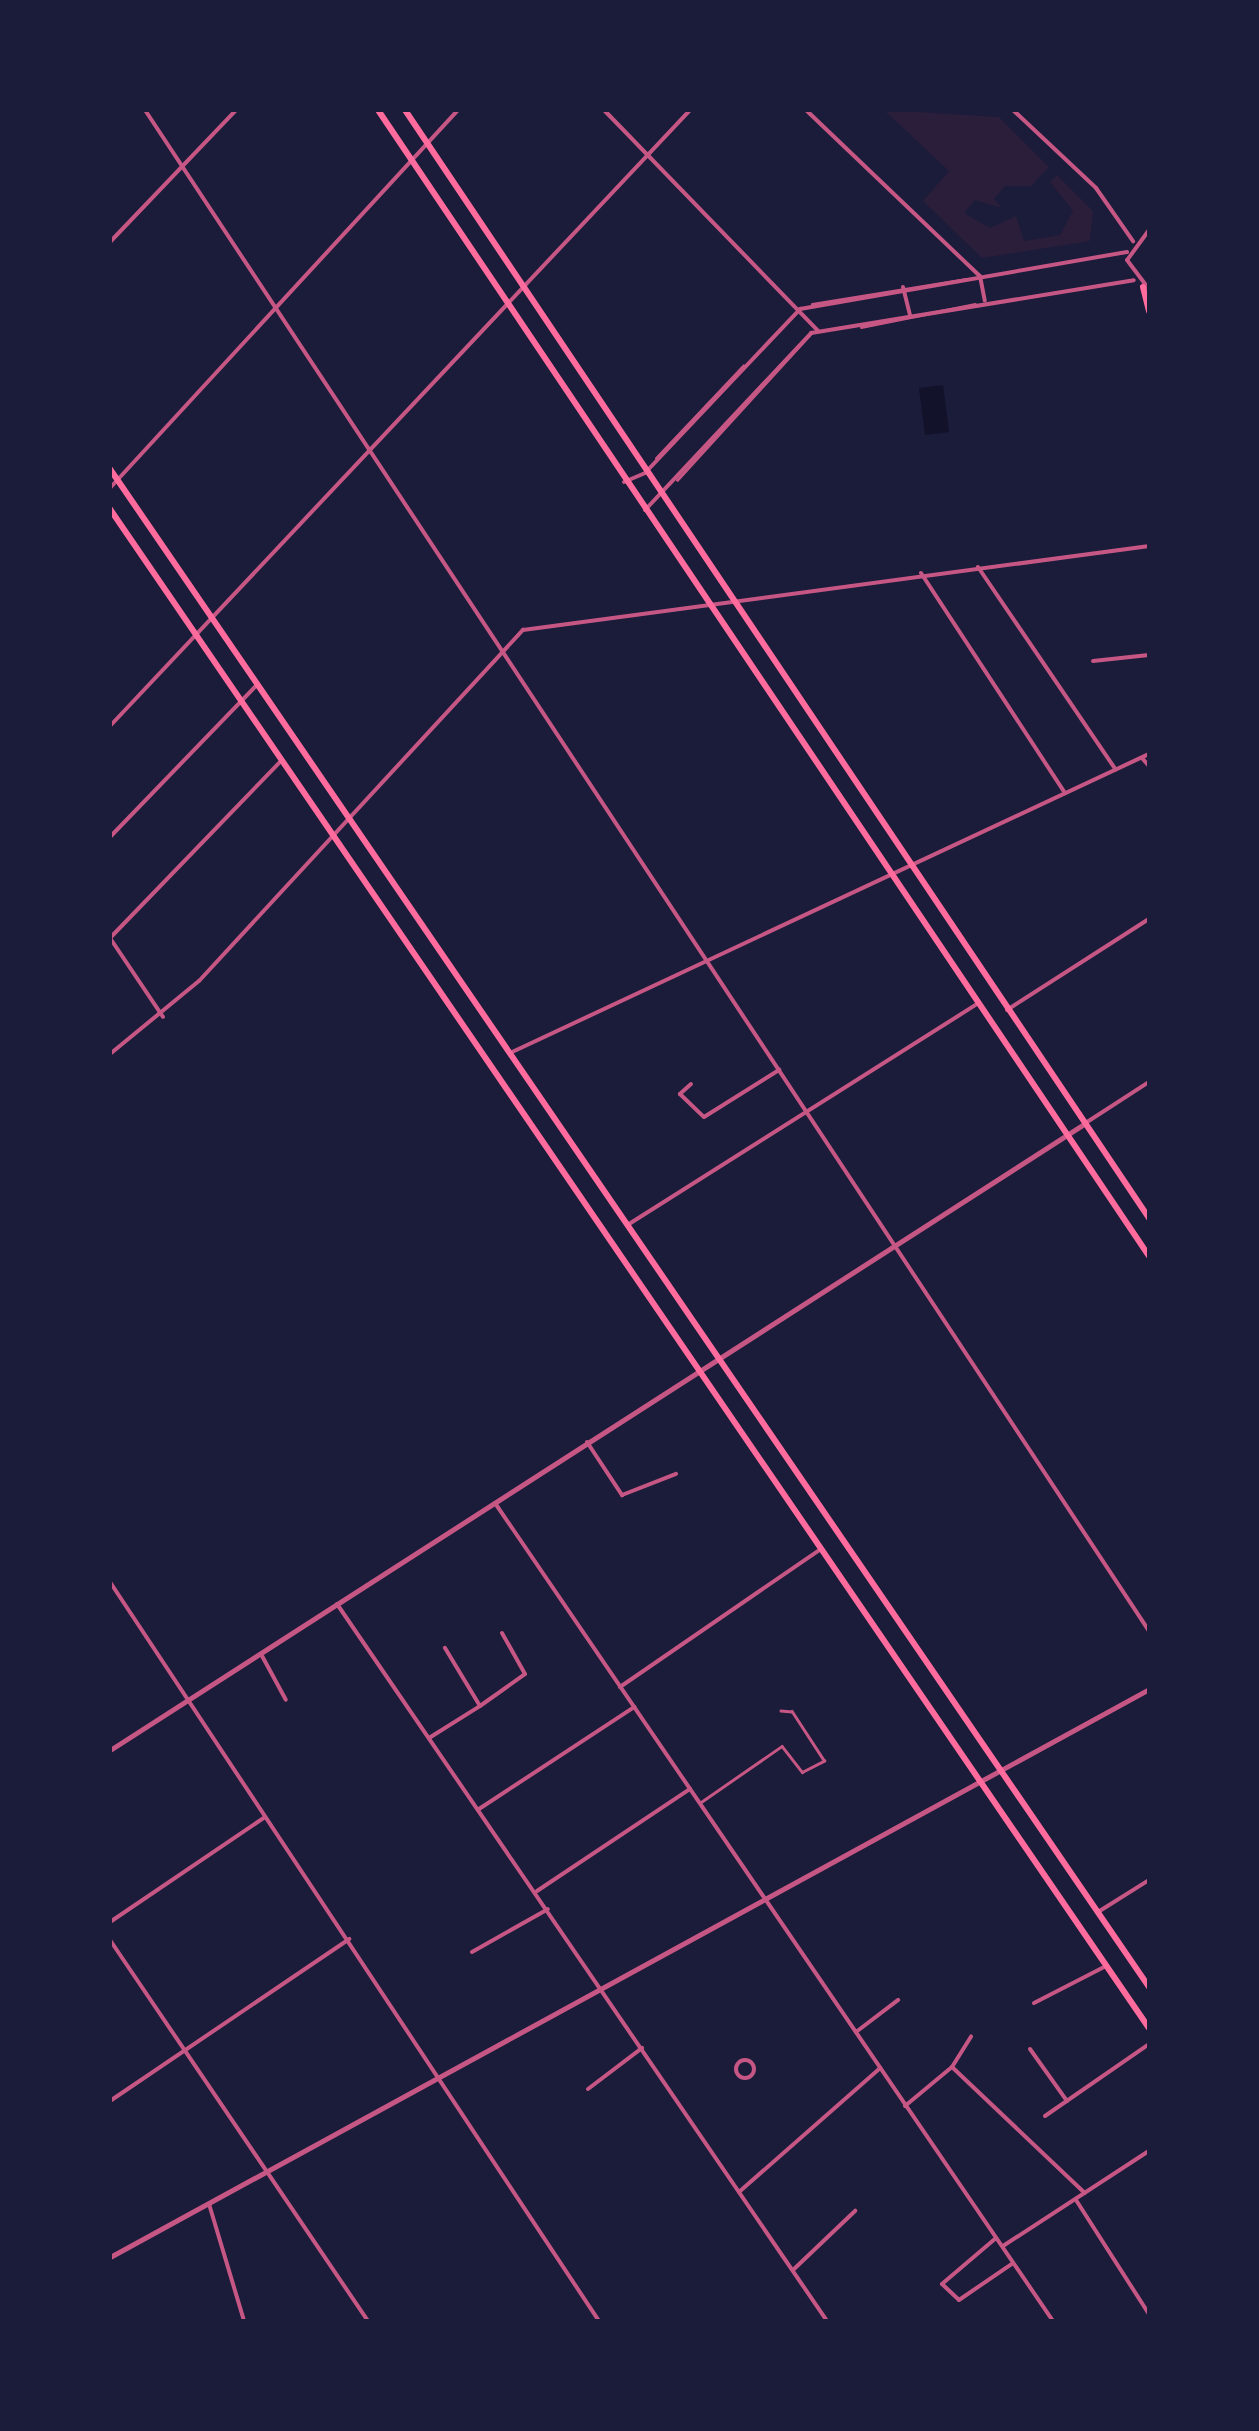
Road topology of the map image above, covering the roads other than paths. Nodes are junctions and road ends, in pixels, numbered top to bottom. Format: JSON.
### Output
{"nodes":[{"id":1,"x":144,"y":110,"type":"edge"},
{"id":2,"x":236,"y":110,"type":"edge"},
{"id":3,"x":378,"y":110,"type":"edge"},
{"id":4,"x":405,"y":110,"type":"edge"},
{"id":5,"x":458,"y":110,"type":"edge"},
{"id":6,"x":604,"y":110,"type":"edge"},
{"id":7,"x":690,"y":110,"type":"edge"},
{"id":8,"x":806,"y":110,"type":"edge"},
{"id":9,"x":1013,"y":110,"type":"edge"},
{"id":10,"x":426,"y":140,"type":"junction"},
{"id":11,"x":648,"y":154,"type":"junction"},
{"id":12,"x":410,"y":158,"type":"junction"},
{"id":13,"x":181,"y":166,"type":"junction"},
{"id":14,"x":1149,"y":230,"type":"edge"},
{"id":15,"x":1133,"y":241,"type":"junction"},
{"id":16,"x":110,"y":242,"type":"edge"},
{"id":17,"x":1127,"y":252,"type":"junction"},
{"id":18,"x":980,"y":276,"type":"junction"},
{"id":19,"x":966,"y":279,"type":"junction"},
{"id":20,"x":1134,"y":280,"type":"junction"},
{"id":21,"x":903,"y":287,"type":"junction"},
{"id":22,"x":1146,"y":288,"type":"edge"},
{"id":23,"x":524,"y":290,"type":"junction"},
{"id":24,"x":985,"y":301,"type":"junction"},
{"id":25,"x":812,"y":304,"type":"junction"},
{"id":26,"x":975,"y":304,"type":"junction"},
{"id":27,"x":505,"y":306,"type":"junction"},
{"id":28,"x":274,"y":308,"type":"junction"},
{"id":29,"x":802,"y":308,"type":"junction"},
{"id":30,"x":1149,"y":312,"type":"edge"},
{"id":31,"x":910,"y":316,"type":"junction"},
{"id":32,"x":817,"y":331,"type":"junction"},
{"id":33,"x":364,"y":448,"type":"junction"},
{"id":34,"x":110,"y":469,"type":"edge"},
{"id":35,"x":645,"y":472,"type":"junction"},
{"id":36,"x":117,"y":479,"type":"junction"},
{"id":37,"x":624,"y":482,"type":"junction"},
{"id":38,"x":110,"y":488,"type":"edge"},
{"id":39,"x":663,"y":496,"type":"junction"},
{"id":40,"x":110,"y":509,"type":"edge"},
{"id":41,"x":644,"y":510,"type":"junction"},
{"id":42,"x":1149,"y":546,"type":"edge"},
{"id":43,"x":978,"y":567,"type":"junction"},
{"id":44,"x":921,"y":574,"type":"junction"},
{"id":45,"x":731,"y":598,"type":"junction"},
{"id":46,"x":703,"y":600,"type":"junction"},
{"id":47,"x":212,"y":620,"type":"junction"},
{"id":48,"x":196,"y":635,"type":"junction"},
{"id":49,"x":1149,"y":655,"type":"edge"},
{"id":50,"x":504,"y":656,"type":"junction"},
{"id":51,"x":1092,"y":661,"type":"dead end"},
{"id":52,"x":257,"y":685,"type":"junction"},
{"id":53,"x":242,"y":702,"type":"junction"},
{"id":54,"x":110,"y":726,"type":"edge"},
{"id":55,"x":1149,"y":754,"type":"edge"},
{"id":56,"x":1142,"y":758,"type":"junction"},
{"id":57,"x":282,"y":760,"type":"junction"},
{"id":58,"x":1149,"y":766,"type":"edge"},
{"id":59,"x":1116,"y":770,"type":"junction"},
{"id":60,"x":1065,"y":794,"type":"junction"},
{"id":61,"x":348,"y":817,"type":"junction"},
{"id":62,"x":333,"y":834,"type":"junction"},
{"id":63,"x":110,"y":836,"type":"edge"},
{"id":64,"x":912,"y":867,"type":"junction"},
{"id":65,"x":893,"y":877,"type":"junction"},
{"id":66,"x":1149,"y":918,"type":"edge"},
{"id":67,"x":110,"y":938,"type":"edge"},
{"id":68,"x":704,"y":959,"type":"junction"},
{"id":69,"x":976,"y":1005,"type":"junction"},
{"id":70,"x":1008,"y":1010,"type":"junction"},
{"id":71,"x":162,"y":1017,"type":"junction"},
{"id":72,"x":510,"y":1052,"type":"junction"},
{"id":73,"x":110,"y":1054,"type":"edge"},
{"id":74,"x":778,"y":1070,"type":"junction"},
{"id":75,"x":1149,"y":1082,"type":"edge"},
{"id":76,"x":692,"y":1084,"type":"dead end"},
{"id":77,"x":806,"y":1112,"type":"junction"},
{"id":78,"x":1084,"y":1124,"type":"junction"},
{"id":79,"x":1066,"y":1135,"type":"junction"},
{"id":80,"x":1149,"y":1218,"type":"edge"},
{"id":81,"x":626,"y":1226,"type":"junction"},
{"id":82,"x":891,"y":1248,"type":"junction"},
{"id":83,"x":1149,"y":1256,"type":"edge"},
{"id":84,"x":716,"y":1358,"type":"junction"},
{"id":85,"x":700,"y":1369,"type":"junction"},
{"id":86,"x":587,"y":1442,"type":"junction"},
{"id":87,"x":676,"y":1474,"type":"dead end"},
{"id":88,"x":494,"y":1502,"type":"junction"},
{"id":89,"x":821,"y":1549,"type":"junction"},
{"id":90,"x":110,"y":1582,"type":"edge"},
{"id":91,"x":337,"y":1604,"type":"junction"},
{"id":92,"x":1149,"y":1630,"type":"edge"},
{"id":93,"x":502,"y":1633,"type":"dead end"},
{"id":94,"x":444,"y":1648,"type":"dead end"},
{"id":95,"x":261,"y":1654,"type":"junction"},
{"id":96,"x":620,"y":1687,"type":"junction"},
{"id":97,"x":1149,"y":1688,"type":"edge"},
{"id":98,"x":192,"y":1700,"type":"junction"},
{"id":99,"x":286,"y":1700,"type":"dead end"},
{"id":100,"x":480,"y":1706,"type":"junction"},
{"id":101,"x":634,"y":1707,"type":"junction"},
{"id":102,"x":781,"y":1711,"type":"dead end"},
{"id":103,"x":429,"y":1738,"type":"junction"},
{"id":104,"x":110,"y":1750,"type":"edge"},
{"id":105,"x":1002,"y":1770,"type":"junction"},
{"id":106,"x":981,"y":1783,"type":"junction"},
{"id":107,"x":690,"y":1789,"type":"junction"},
{"id":108,"x":700,"y":1802,"type":"junction"},
{"id":109,"x":479,"y":1810,"type":"junction"},
{"id":110,"x":265,"y":1817,"type":"junction"},
{"id":111,"x":1149,"y":1880,"type":"edge"},
{"id":112,"x":537,"y":1891,"type":"junction"},
{"id":113,"x":765,"y":1898,"type":"junction"},
{"id":114,"x":548,"y":1909,"type":"junction"},
{"id":115,"x":1098,"y":1912,"type":"junction"},
{"id":116,"x":110,"y":1922,"type":"edge"},
{"id":117,"x":348,"y":1939,"type":"junction"},
{"id":118,"x":110,"y":1940,"type":"edge"},
{"id":119,"x":472,"y":1952,"type":"dead end"},
{"id":120,"x":1106,"y":1966,"type":"junction"},
{"id":121,"x":1149,"y":1987,"type":"edge"},
{"id":122,"x":602,"y":1988,"type":"junction"},
{"id":123,"x":898,"y":2000,"type":"dead end"},
{"id":124,"x":1034,"y":2003,"type":"dead end"},
{"id":125,"x":1149,"y":2028,"type":"edge"},
{"id":126,"x":856,"y":2032,"type":"junction"},
{"id":127,"x":971,"y":2037,"type":"dead end"},
{"id":128,"x":1149,"y":2044,"type":"edge"},
{"id":129,"x":642,"y":2048,"type":"junction"},
{"id":130,"x":1030,"y":2049,"type":"dead end"},
{"id":131,"x":184,"y":2051,"type":"junction"},
{"id":132,"x":952,"y":2067,"type":"junction"},
{"id":133,"x":880,"y":2068,"type":"junction"},
{"id":134,"x":441,"y":2078,"type":"junction"},
{"id":135,"x":588,"y":2089,"type":"dead end"},
{"id":136,"x":110,"y":2101,"type":"edge"},
{"id":137,"x":1067,"y":2101,"type":"junction"},
{"id":138,"x":905,"y":2106,"type":"junction"},
{"id":139,"x":1045,"y":2116,"type":"dead end"},
{"id":140,"x":1149,"y":2151,"type":"edge"},
{"id":141,"x":268,"y":2171,"type":"junction"},
{"id":142,"x":739,"y":2192,"type":"junction"},
{"id":143,"x":1085,"y":2193,"type":"junction"},
{"id":144,"x":1076,"y":2199,"type":"junction"},
{"id":145,"x":209,"y":2204,"type":"junction"},
{"id":146,"x":855,"y":2210,"type":"dead end"},
{"id":147,"x":996,"y":2238,"type":"junction"},
{"id":148,"x":1002,"y":2246,"type":"junction"},
{"id":149,"x":110,"y":2257,"type":"edge"},
{"id":150,"x":1013,"y":2263,"type":"junction"},
{"id":151,"x":793,"y":2270,"type":"junction"},
{"id":152,"x":1149,"y":2314,"type":"edge"},
{"id":153,"x":244,"y":2321,"type":"edge"},
{"id":154,"x":368,"y":2321,"type":"edge"},
{"id":155,"x":599,"y":2321,"type":"edge"},
{"id":156,"x":827,"y":2321,"type":"edge"},
{"id":157,"x":1053,"y":2321,"type":"edge"}],
"edges":[{"from":1,"to":13,"type":"street"},
{"from":2,"to":13,"type":"street"},
{"from":3,"to":12,"type":"main road"},
{"from":4,"to":10,"type":"main road"},
{"from":5,"to":10,"type":"street"},
{"from":6,"to":11,"type":"street"},
{"from":7,"to":11,"type":"street"},
{"from":8,"to":18,"type":"street"},
{"from":9,"to":15,"type":"street"},
{"from":10,"to":12,"type":"street"},
{"from":10,"to":23,"type":"main road"},
{"from":11,"to":23,"type":"street"},
{"from":11,"to":29,"type":"street"},
{"from":12,"to":27,"type":"main road"},
{"from":12,"to":28,"type":"street"},
{"from":13,"to":16,"type":"street"},
{"from":13,"to":28,"type":"street"},
{"from":14,"to":15,"type":"street"},
{"from":15,"to":17,"type":"street"},
{"from":17,"to":18,"type":"street"},
{"from":17,"to":20,"type":"street"},
{"from":18,"to":19,"type":"street"},
{"from":18,"to":24,"type":"street"},
{"from":19,"to":21,"type":"street"},
{"from":19,"to":25,"type":"lane"},
{"from":20,"to":22,"type":"street"},
{"from":20,"to":24,"type":"street"},
{"from":21,"to":25,"type":"street"},
{"from":21,"to":31,"type":"street"},
{"from":22,"to":30,"type":"main road"},
{"from":23,"to":27,"type":"street"},
{"from":23,"to":35,"type":"main road"},
{"from":24,"to":26,"type":"street"},
{"from":25,"to":29,"type":"street"},
{"from":26,"to":31,"type":"street"},
{"from":26,"to":32,"type":"lane"},
{"from":27,"to":33,"type":"street"},
{"from":27,"to":37,"type":"main road"},
{"from":28,"to":33,"type":"street"},
{"from":28,"to":36,"type":"street"},
{"from":29,"to":32,"type":"street"},
{"from":29,"to":35,"type":"street"},
{"from":31,"to":32,"type":"street"},
{"from":32,"to":39,"type":"street"},
{"from":33,"to":47,"type":"street"},
{"from":33,"to":50,"type":"street"},
{"from":34,"to":36,"type":"main road"},
{"from":35,"to":37,"type":"street"},
{"from":35,"to":39,"type":"main road"},
{"from":36,"to":38,"type":"street"},
{"from":36,"to":47,"type":"main road"},
{"from":37,"to":41,"type":"main road"},
{"from":39,"to":41,"type":"street"},
{"from":39,"to":45,"type":"main road"},
{"from":40,"to":48,"type":"main road"},
{"from":41,"to":46,"type":"main road"},
{"from":42,"to":43,"type":"street"},
{"from":43,"to":44,"type":"street"},
{"from":43,"to":59,"type":"street"},
{"from":44,"to":45,"type":"street"},
{"from":44,"to":60,"type":"street"},
{"from":45,"to":46,"type":"street"},
{"from":45,"to":64,"type":"main road"},
{"from":46,"to":50,"type":"street"},
{"from":46,"to":65,"type":"main road"},
{"from":47,"to":48,"type":"street"},
{"from":47,"to":52,"type":"main road"},
{"from":48,"to":53,"type":"main road"},
{"from":48,"to":54,"type":"street"},
{"from":49,"to":51,"type":"street"},
{"from":50,"to":61,"type":"street"},
{"from":50,"to":68,"type":"street"},
{"from":52,"to":53,"type":"street"},
{"from":52,"to":61,"type":"main road"},
{"from":53,"to":57,"type":"main road"},
{"from":53,"to":63,"type":"street"},
{"from":55,"to":56,"type":"street"},
{"from":56,"to":58,"type":"street"},
{"from":56,"to":59,"type":"street"},
{"from":57,"to":62,"type":"main road"},
{"from":57,"to":67,"type":"street"},
{"from":59,"to":60,"type":"street"},
{"from":60,"to":64,"type":"street"},
{"from":61,"to":62,"type":"street"},
{"from":61,"to":72,"type":"main road"},
{"from":62,"to":71,"type":"street"},
{"from":62,"to":85,"type":"main road"},
{"from":64,"to":65,"type":"street"},
{"from":64,"to":70,"type":"main road"},
{"from":65,"to":68,"type":"street"},
{"from":65,"to":69,"type":"main road"},
{"from":66,"to":70,"type":"street"},
{"from":67,"to":71,"type":"street"},
{"from":68,"to":72,"type":"street"},
{"from":68,"to":74,"type":"street"},
{"from":69,"to":77,"type":"street"},
{"from":69,"to":79,"type":"main road"},
{"from":70,"to":78,"type":"main road"},
{"from":71,"to":73,"type":"street"},
{"from":72,"to":81,"type":"main road"},
{"from":74,"to":76,"type":"street"},
{"from":74,"to":77,"type":"street"},
{"from":75,"to":78,"type":"street"},
{"from":77,"to":81,"type":"street"},
{"from":77,"to":82,"type":"street"},
{"from":78,"to":79,"type":"street"},
{"from":78,"to":80,"type":"main road"},
{"from":79,"to":82,"type":"street"},
{"from":79,"to":83,"type":"main road"},
{"from":81,"to":84,"type":"main road"},
{"from":82,"to":84,"type":"street"},
{"from":82,"to":92,"type":"street"},
{"from":84,"to":85,"type":"street"},
{"from":84,"to":105,"type":"main road"},
{"from":85,"to":86,"type":"street"},
{"from":85,"to":89,"type":"main road"},
{"from":86,"to":87,"type":"street"},
{"from":86,"to":88,"type":"street"},
{"from":88,"to":91,"type":"street"},
{"from":88,"to":96,"type":"street"},
{"from":89,"to":96,"type":"street"},
{"from":89,"to":106,"type":"main road"},
{"from":90,"to":98,"type":"street"},
{"from":91,"to":95,"type":"street"},
{"from":91,"to":103,"type":"street"},
{"from":93,"to":100,"type":"street"},
{"from":94,"to":100,"type":"street"},
{"from":95,"to":98,"type":"street"},
{"from":95,"to":99,"type":"street"},
{"from":96,"to":101,"type":"street"},
{"from":97,"to":105,"type":"street"},
{"from":98,"to":104,"type":"street"},
{"from":98,"to":110,"type":"street"},
{"from":100,"to":103,"type":"street"},
{"from":101,"to":107,"type":"street"},
{"from":101,"to":109,"type":"street"},
{"from":102,"to":108,"type":"lane"},
{"from":103,"to":109,"type":"street"},
{"from":105,"to":106,"type":"street"},
{"from":105,"to":115,"type":"main road"},
{"from":106,"to":113,"type":"street"},
{"from":106,"to":120,"type":"main road"},
{"from":107,"to":108,"type":"street"},
{"from":107,"to":112,"type":"street"},
{"from":108,"to":113,"type":"street"},
{"from":109,"to":112,"type":"street"},
{"from":110,"to":116,"type":"street"},
{"from":110,"to":117,"type":"street"},
{"from":111,"to":115,"type":"street"},
{"from":112,"to":114,"type":"street"},
{"from":113,"to":122,"type":"street"},
{"from":113,"to":126,"type":"street"},
{"from":114,"to":119,"type":"street"},
{"from":114,"to":122,"type":"street"},
{"from":115,"to":121,"type":"main road"},
{"from":117,"to":131,"type":"street"},
{"from":117,"to":134,"type":"street"},
{"from":118,"to":131,"type":"street"},
{"from":120,"to":124,"type":"street"},
{"from":120,"to":125,"type":"main road"},
{"from":122,"to":129,"type":"street"},
{"from":122,"to":134,"type":"street"},
{"from":123,"to":126,"type":"street"},
{"from":126,"to":133,"type":"street"},
{"from":127,"to":132,"type":"street"},
{"from":128,"to":137,"type":"street"},
{"from":129,"to":135,"type":"street"},
{"from":129,"to":142,"type":"street"},
{"from":130,"to":137,"type":"street"},
{"from":131,"to":136,"type":"street"},
{"from":131,"to":141,"type":"street"},
{"from":132,"to":138,"type":"street"},
{"from":132,"to":143,"type":"street"},
{"from":133,"to":138,"type":"street"},
{"from":133,"to":142,"type":"street"},
{"from":134,"to":141,"type":"street"},
{"from":134,"to":155,"type":"street"},
{"from":137,"to":139,"type":"street"},
{"from":138,"to":147,"type":"street"},
{"from":140,"to":143,"type":"street"},
{"from":141,"to":145,"type":"street"},
{"from":141,"to":154,"type":"street"},
{"from":142,"to":151,"type":"street"},
{"from":143,"to":144,"type":"street"},
{"from":144,"to":148,"type":"street"},
{"from":144,"to":152,"type":"street"},
{"from":145,"to":149,"type":"street"},
{"from":145,"to":153,"type":"street"},
{"from":146,"to":151,"type":"street"},
{"from":147,"to":148,"type":"street"},
{"from":147,"to":150,"type":"street"},
{"from":148,"to":150,"type":"street"},
{"from":150,"to":157,"type":"street"},
{"from":151,"to":156,"type":"street"}]}
